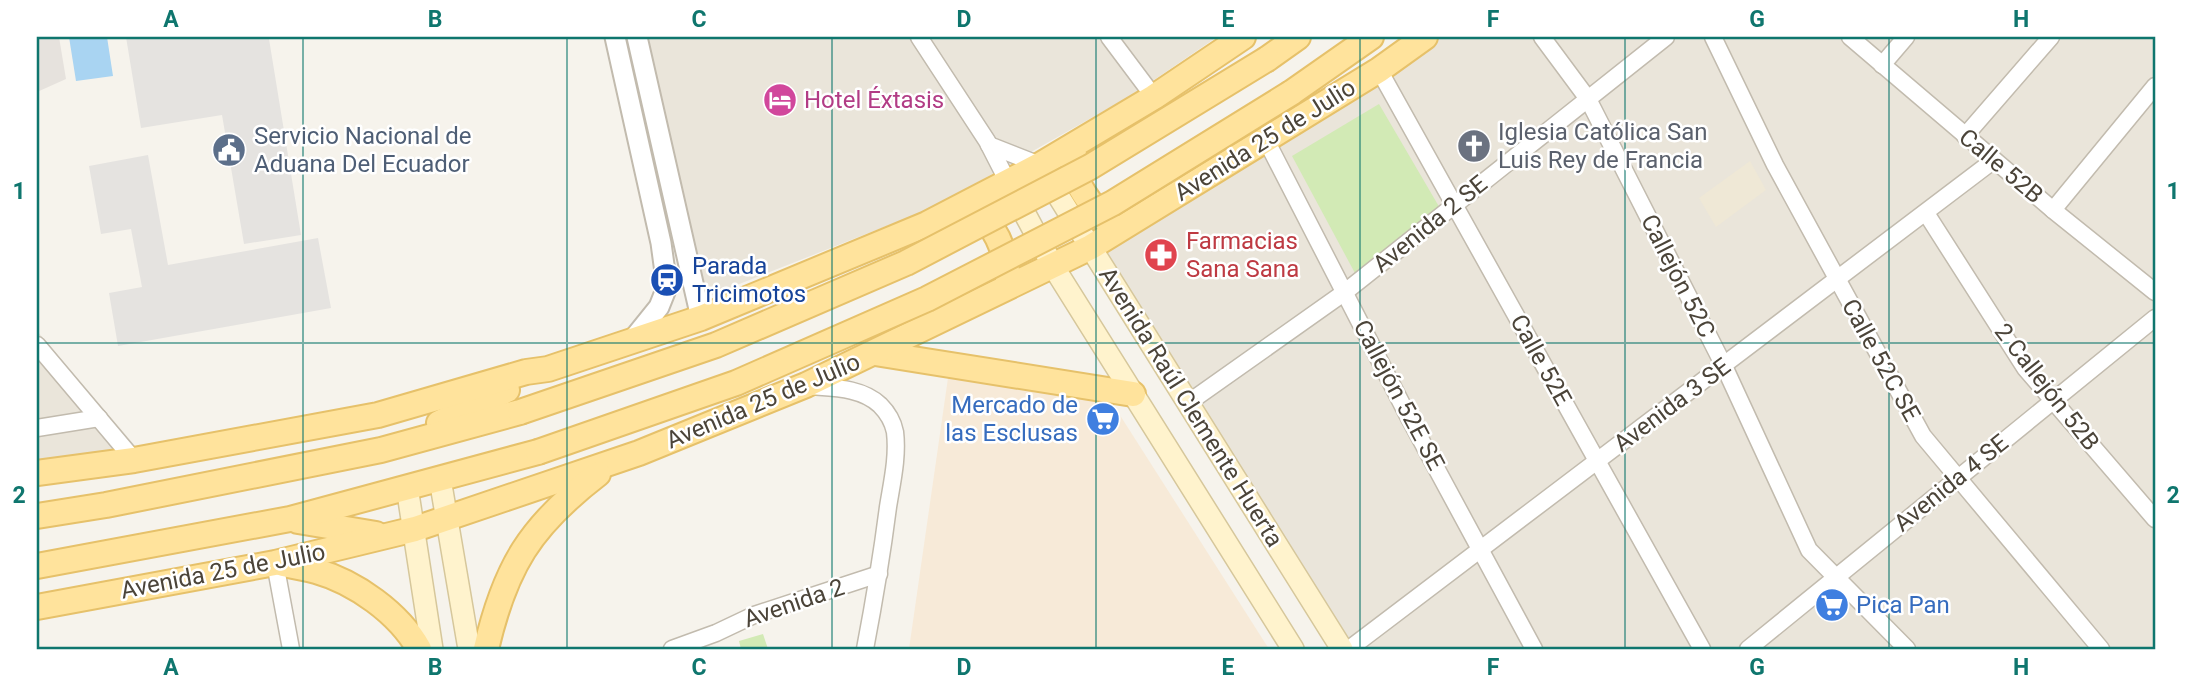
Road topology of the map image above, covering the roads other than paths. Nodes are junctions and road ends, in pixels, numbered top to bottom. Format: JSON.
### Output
{"nodes":[{"id":1,"x":615,"y":37,"type":"edge"},
{"id":2,"x":637,"y":37,"type":"edge"},
{"id":3,"x":919,"y":37,"type":"edge"},
{"id":4,"x":1109,"y":37,"type":"edge"},
{"id":5,"x":1243,"y":37,"type":"edge"},
{"id":6,"x":1298,"y":37,"type":"edge"},
{"id":7,"x":1371,"y":37,"type":"edge"},
{"id":8,"x":1425,"y":37,"type":"edge"},
{"id":9,"x":1542,"y":37,"type":"edge"},
{"id":10,"x":1665,"y":37,"type":"edge"},
{"id":11,"x":1713,"y":37,"type":"edge"},
{"id":12,"x":1850,"y":37,"type":"edge"},
{"id":13,"x":1906,"y":37,"type":"edge"},
{"id":14,"x":2051,"y":37,"type":"edge"},
{"id":15,"x":1882,"y":65,"type":"junction"},
{"id":16,"x":1379,"y":70,"type":"junction"},
{"id":17,"x":2155,"y":86,"type":"edge"},
{"id":18,"x":1154,"y":97,"type":"junction"},
{"id":19,"x":1588,"y":99,"type":"junction"},
{"id":20,"x":1965,"y":136,"type":"junction"},
{"id":21,"x":1266,"y":140,"type":"junction"},
{"id":22,"x":1076,"y":144,"type":"junction"},
{"id":23,"x":650,"y":145,"type":"junction"},
{"id":24,"x":989,"y":145,"type":"junction"},
{"id":25,"x":1994,"y":160,"type":"junction"},
{"id":26,"x":1040,"y":165,"type":"junction"},
{"id":27,"x":1008,"y":182,"type":"junction"},
{"id":28,"x":965,"y":204,"type":"junction"},
{"id":29,"x":1455,"y":205,"type":"junction"},
{"id":30,"x":2053,"y":210,"type":"junction"},
{"id":31,"x":1926,"y":213,"type":"junction"},
{"id":32,"x":1121,"y":229,"type":"junction"},
{"id":33,"x":1091,"y":247,"type":"junction"},
{"id":34,"x":1054,"y":266,"type":"junction"},
{"id":35,"x":1837,"y":280,"type":"junction"},
{"id":36,"x":1007,"y":289,"type":"junction"},
{"id":37,"x":1345,"y":292,"type":"junction"},
{"id":38,"x":2155,"y":292,"type":"edge"},
{"id":39,"x":701,"y":318,"type":"junction"},
{"id":40,"x":2155,"y":318,"type":"edge"},
{"id":41,"x":630,"y":343,"type":"junction"},
{"id":42,"x":37,"y":345,"type":"edge"},
{"id":43,"x":875,"y":353,"type":"junction"},
{"id":44,"x":1724,"y":366,"type":"junction"},
{"id":45,"x":548,"y":369,"type":"junction"},
{"id":46,"x":806,"y":386,"type":"junction"},
{"id":47,"x":1133,"y":394,"type":"junction"},
{"id":48,"x":2052,"y":402,"type":"junction"},
{"id":49,"x":1188,"y":403,"type":"junction"},
{"id":50,"x":99,"y":418,"type":"junction"},
{"id":51,"x":37,"y":428,"type":"edge"},
{"id":52,"x":381,"y":450,"type":"junction"},
{"id":53,"x":639,"y":453,"type":"junction"},
{"id":54,"x":134,"y":460,"type":"junction"},
{"id":55,"x":1597,"y":462,"type":"junction"},
{"id":56,"x":37,"y":473,"type":"edge"},
{"id":57,"x":439,"y":479,"type":"junction"},
{"id":58,"x":1956,"y":479,"type":"junction"},
{"id":59,"x":407,"y":488,"type":"junction"},
{"id":60,"x":37,"y":516,"type":"edge"},
{"id":61,"x":290,"y":519,"type":"junction"},
{"id":62,"x":2155,"y":519,"type":"edge"},
{"id":63,"x":447,"y":520,"type":"junction"},
{"id":64,"x":415,"y":529,"type":"junction"},
{"id":65,"x":386,"y":536,"type":"junction"},
{"id":66,"x":1482,"y":550,"type":"junction"},
{"id":67,"x":275,"y":563,"type":"junction"},
{"id":68,"x":37,"y":566,"type":"edge"},
{"id":69,"x":879,"y":574,"type":"junction"},
{"id":70,"x":1837,"y":576,"type":"junction"},
{"id":71,"x":37,"y":607,"type":"edge"},
{"id":72,"x":291,"y":649,"type":"edge"},
{"id":73,"x":419,"y":649,"type":"edge"},
{"id":74,"x":432,"y":649,"type":"edge"},
{"id":75,"x":469,"y":649,"type":"edge"},
{"id":76,"x":486,"y":649,"type":"edge"},
{"id":77,"x":672,"y":649,"type":"edge"},
{"id":78,"x":865,"y":649,"type":"edge"},
{"id":79,"x":1293,"y":649,"type":"edge"},
{"id":80,"x":1342,"y":649,"type":"edge"},
{"id":81,"x":1349,"y":649,"type":"edge"},
{"id":82,"x":1534,"y":649,"type":"edge"},
{"id":83,"x":1702,"y":649,"type":"edge"},
{"id":84,"x":1748,"y":649,"type":"edge"},
{"id":85,"x":1907,"y":649,"type":"edge"},
{"id":86,"x":2101,"y":649,"type":"edge"}],
"edges":[{"from":1,"to":23,"type":"street"},
{"from":2,"to":23,"type":"street"},
{"from":3,"to":24,"type":"street"},
{"from":4,"to":18,"type":"street"},
{"from":5,"to":18,"type":"main road"},
{"from":6,"to":52,"type":"main road","bridge":true},
{"from":7,"to":57,"type":"main road","name":"Avenida 25 de Julio","bridge":true},
{"from":8,"to":16,"type":"main road","name":"Avenida 25 de Julio"},
{"from":9,"to":19,"type":"street","name":"Callejón 52C"},
{"from":10,"to":19,"type":"street","name":"Avenida 2 SE"},
{"from":11,"to":35,"type":"street","name":"Calle 52C SE"},
{"from":12,"to":15,"type":"street","name":"Calle 52B"},
{"from":13,"to":15,"type":"street"},
{"from":14,"to":20,"type":"street"},
{"from":15,"to":20,"type":"street","name":"Calle 52B"},
{"from":16,"to":21,"type":"main road","name":"Avenida 25 de Julio"},
{"from":16,"to":29,"type":"street","name":"Calle 52E"},
{"from":17,"to":30,"type":"street"},
{"from":18,"to":22,"type":"main road"},
{"from":19,"to":29,"type":"street","name":"Avenida 2 SE"},
{"from":19,"to":44,"type":"street","name":"Callejón 52C"},
{"from":20,"to":25,"type":"street","name":"Calle 52B"},
{"from":21,"to":32,"type":"main road","name":"Avenida 25 de Julio"},
{"from":21,"to":37,"type":"street","name":"Callejón 52E SE"},
{"from":22,"to":26,"type":"main road"},
{"from":22,"to":32,"type":"main road"},
{"from":23,"to":39,"type":"street"},
{"from":23,"to":41,"type":"street"},
{"from":24,"to":26,"type":"street"},
{"from":24,"to":27,"type":"street"},
{"from":25,"to":30,"type":"street","name":"Calle 52B"},
{"from":25,"to":31,"type":"street","name":"Avenida 3 SE"},
{"from":26,"to":27,"type":"main road"},
{"from":26,"to":33,"type":"main road","name":"Avenida Raúl Clemente Huerta"},
{"from":27,"to":28,"type":"main road"},
{"from":27,"to":34,"type":"main road","name":"Avenida Raúl Clemente Huerta"},
{"from":28,"to":36,"type":"main road"},
{"from":28,"to":39,"type":"main road"},
{"from":29,"to":37,"type":"street","name":"Avenida 2 SE"},
{"from":29,"to":55,"type":"street","name":"Calle 52E"},
{"from":30,"to":38,"type":"street","name":"Calle 52B"},
{"from":31,"to":35,"type":"street","name":"Avenida 3 SE"},
{"from":31,"to":48,"type":"street","name":"2 Callejón 52B"},
{"from":32,"to":33,"type":"main road","name":"Avenida 25 de Julio"},
{"from":33,"to":34,"type":"main road","name":"Avenida 25 de Julio"},
{"from":33,"to":49,"type":"main road","name":"Avenida Raúl Clemente Huerta"},
{"from":34,"to":36,"type":"main road","name":"Avenida 25 de Julio"},
{"from":34,"to":47,"type":"main road","name":"Avenida Raúl Clemente Huerta"},
{"from":35,"to":44,"type":"street","name":"Avenida 3 SE"},
{"from":35,"to":58,"type":"street","name":"Calle 52C SE"},
{"from":36,"to":43,"type":"main road","name":"Avenida 25 de Julio"},
{"from":37,"to":49,"type":"street","name":"Avenida 2 SE"},
{"from":37,"to":66,"type":"street","name":"Callejón 52E SE"},
{"from":39,"to":41,"type":"main road"},
{"from":40,"to":48,"type":"street","name":"Avenida 4 SE"},
{"from":41,"to":45,"type":"main road"},
{"from":42,"to":50,"type":"street"},
{"from":43,"to":46,"type":"main road","name":"Avenida 25 de Julio"},
{"from":43,"to":47,"type":"main road"},
{"from":44,"to":55,"type":"street","name":"Avenida 3 SE"},
{"from":44,"to":70,"type":"street","name":"Callejón 52C"},
{"from":45,"to":52,"type":"main road"},
{"from":45,"to":54,"type":"main road"},
{"from":46,"to":53,"type":"main road","name":"Avenida 25 de Julio"},
{"from":46,"to":69,"type":"street"},
{"from":47,"to":79,"type":"main road","name":"Avenida Raúl Clemente Huerta"},
{"from":48,"to":58,"type":"street","name":"Avenida 4 SE"},
{"from":48,"to":62,"type":"street","name":"2 Callejón 52B"},
{"from":49,"to":80,"type":"main road","name":"Avenida Raúl Clemente Huerta"},
{"from":50,"to":51,"type":"street"},
{"from":50,"to":54,"type":"street"},
{"from":52,"to":60,"type":"main road"},
{"from":53,"to":63,"type":"main road","name":"Avenida 25 de Julio"},
{"from":53,"to":76,"type":"main road"},
{"from":54,"to":56,"type":"main road"},
{"from":55,"to":66,"type":"street","name":"Avenida 3 SE"},
{"from":55,"to":83,"type":"street","name":"Calle 52E"},
{"from":57,"to":59,"type":"main road","name":"Avenida 25 de Julio"},
{"from":57,"to":63,"type":"main road"},
{"from":58,"to":70,"type":"street","name":"Avenida 4 SE"},
{"from":58,"to":86,"type":"street","name":"Calle 52C SE"},
{"from":59,"to":61,"type":"main road","name":"Avenida 25 de Julio"},
{"from":59,"to":64,"type":"main road"},
{"from":61,"to":65,"type":"main road"},
{"from":61,"to":68,"type":"main road","name":"Avenida 25 de Julio"},
{"from":63,"to":64,"type":"main road","name":"Avenida 25 de Julio"},
{"from":63,"to":75,"type":"main road"},
{"from":64,"to":65,"type":"main road","name":"Avenida 25 de Julio"},
{"from":64,"to":74,"type":"main road"},
{"from":65,"to":67,"type":"main road","name":"Avenida 25 de Julio"},
{"from":66,"to":81,"type":"street","name":"Avenida 3 SE"},
{"from":66,"to":82,"type":"street","name":"Callejón 52E SE"},
{"from":67,"to":71,"type":"main road","name":"Avenida 25 de Julio"},
{"from":67,"to":72,"type":"street"},
{"from":67,"to":73,"type":"main road"},
{"from":69,"to":77,"type":"street","name":"Avenida 2"},
{"from":69,"to":78,"type":"street"},
{"from":70,"to":84,"type":"street","name":"Avenida 4 SE"},
{"from":70,"to":85,"type":"street","name":"Callejón 52C"}]}
